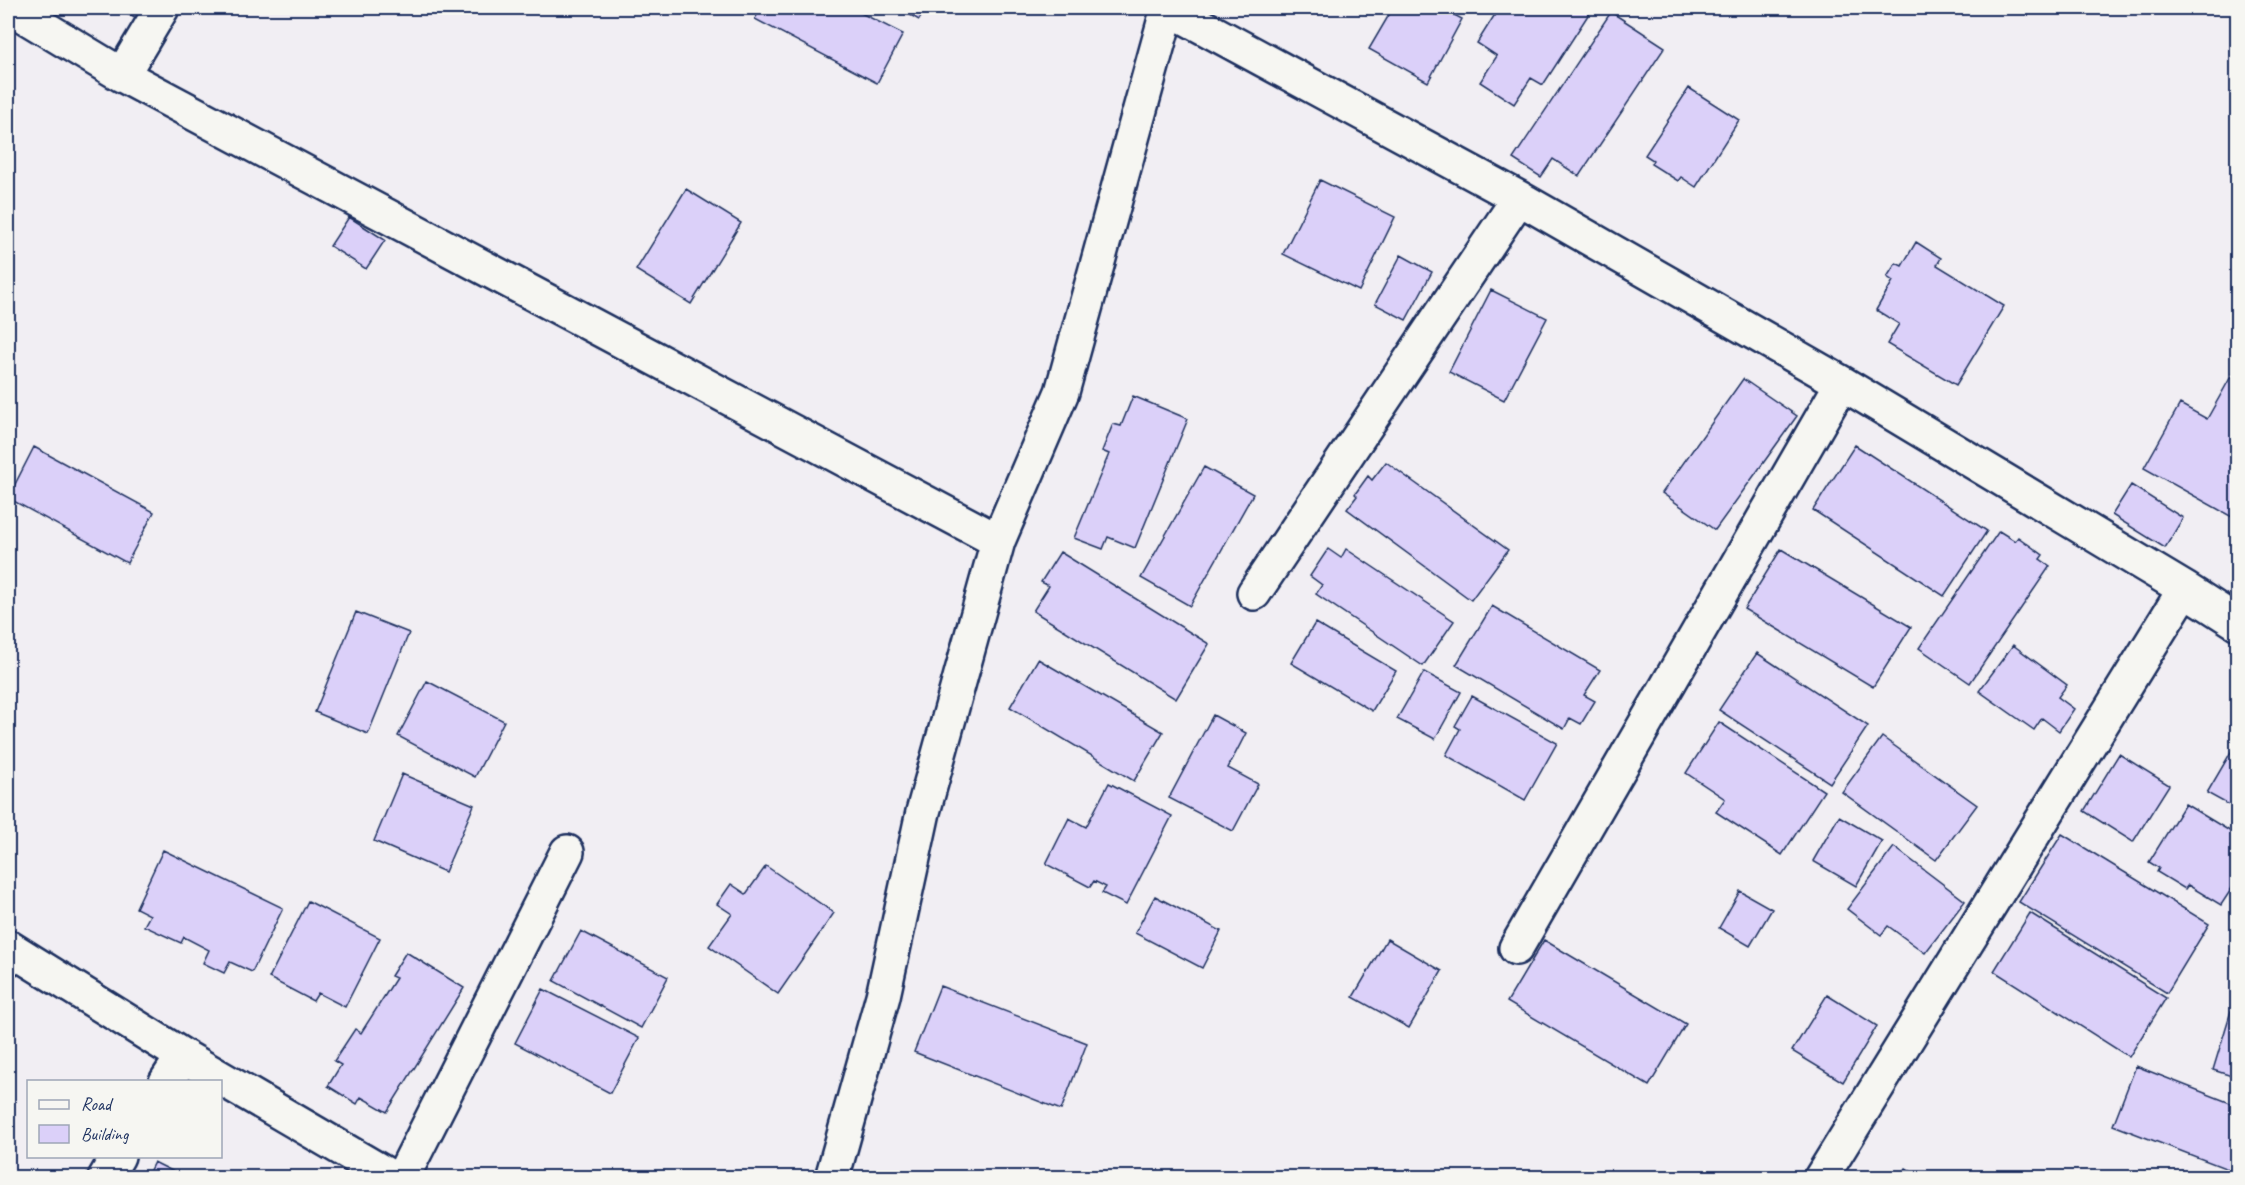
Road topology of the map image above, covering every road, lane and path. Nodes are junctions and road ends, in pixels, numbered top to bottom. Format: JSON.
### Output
{"nodes":[{"id":1,"x":11,"y":8,"type":"edge"},
{"id":2,"x":162,"y":8,"type":"edge"},
{"id":3,"x":1168,"y":8,"type":"edge"},
{"id":4,"x":122,"y":75,"type":"junction"},
{"id":5,"x":1519,"y":198,"type":"junction"},
{"id":6,"x":1842,"y":383,"type":"junction"},
{"id":7,"x":998,"y":541,"type":"junction"},
{"id":8,"x":2185,"y":589,"type":"junction"},
{"id":9,"x":1254,"y":593,"type":"dead end"},
{"id":10,"x":2238,"y":623,"type":"edge"},
{"id":11,"x":567,"y":852,"type":"dead end"},
{"id":12,"x":8,"y":947,"type":"edge"},
{"id":13,"x":1516,"y":948,"type":"dead end"},
{"id":14,"x":175,"y":1069,"type":"edge"},
{"id":15,"x":197,"y":1080,"type":"edge"},
{"id":16,"x":222,"y":1093,"type":"edge"},
{"id":17,"x":117,"y":1158,"type":"edge"},
{"id":18,"x":105,"y":1178,"type":"edge"},
{"id":19,"x":392,"y":1178,"type":"edge"},
{"id":20,"x":402,"y":1178,"type":"edge"},
{"id":21,"x":832,"y":1178,"type":"edge"},
{"id":22,"x":1821,"y":1178,"type":"edge"}],
"edges":[{"from":1,"to":4,"type":"street"},
{"from":2,"to":4,"type":"street"},
{"from":3,"to":5,"type":"street"},
{"from":3,"to":7,"type":"street"},
{"from":4,"to":7,"type":"street"},
{"from":5,"to":6,"type":"street"},
{"from":5,"to":9,"type":"street"},
{"from":6,"to":8,"type":"street"},
{"from":6,"to":13,"type":"street"},
{"from":7,"to":21,"type":"street"},
{"from":8,"to":10,"type":"street"},
{"from":8,"to":22,"type":"street"},
{"from":11,"to":20,"type":"street"},
{"from":12,"to":14,"type":"street"},
{"from":14,"to":15,"type":"street"},
{"from":16,"to":19,"type":"street"},
{"from":17,"to":18,"type":"street"}]}
